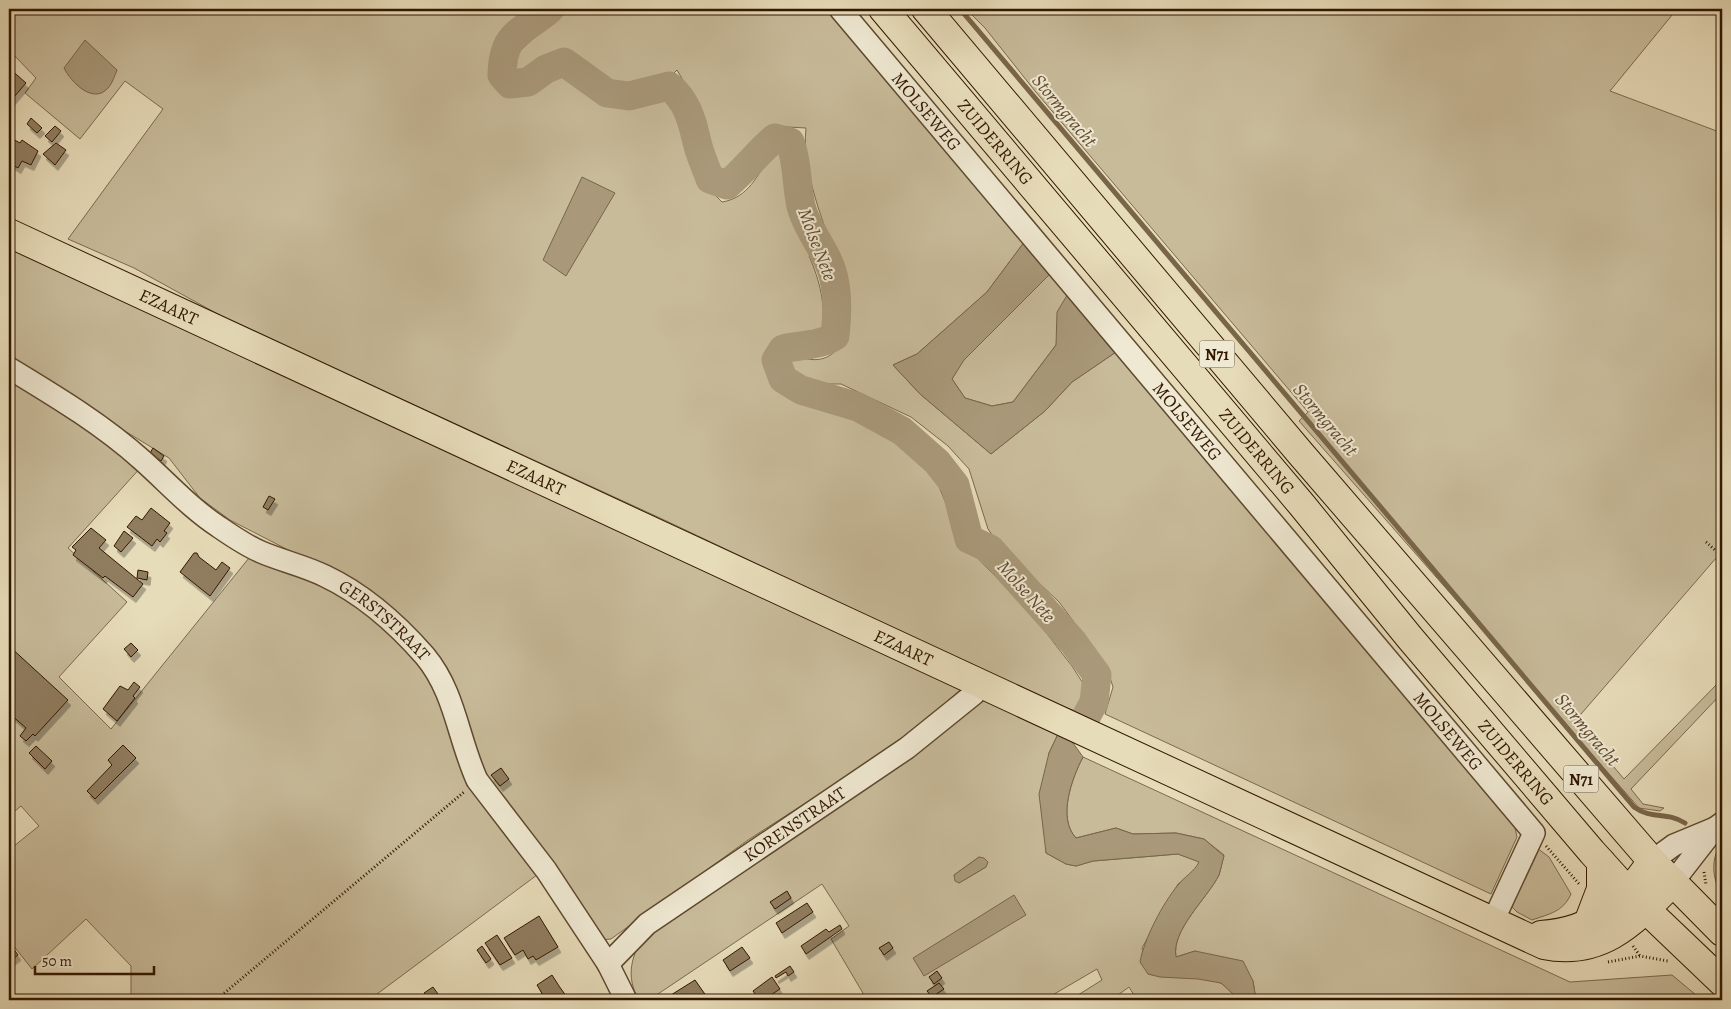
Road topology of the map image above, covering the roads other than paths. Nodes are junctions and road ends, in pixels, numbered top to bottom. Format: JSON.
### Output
{"nodes":[{"id":1,"x":840,"y":9,"type":"edge"},
{"id":2,"x":883,"y":9,"type":"edge"},
{"id":3,"x":926,"y":9,"type":"edge"},
{"id":4,"x":9,"y":233,"type":"edge"},
{"id":5,"x":9,"y":368,"type":"edge"},
{"id":6,"x":980,"y":684,"type":"junction"},
{"id":7,"x":1719,"y":825,"type":"edge"},
{"id":8,"x":1652,"y":860,"type":"junction"},
{"id":9,"x":1601,"y":862,"type":"junction"},
{"id":10,"x":1673,"y":882,"type":"junction"},
{"id":11,"x":1638,"y":901,"type":"junction"},
{"id":12,"x":1493,"y":921,"type":"junction"},
{"id":13,"x":1588,"y":923,"type":"junction"},
{"id":14,"x":1722,"y":932,"type":"edge"},
{"id":15,"x":1519,"y":933,"type":"junction"},
{"id":16,"x":608,"y":964,"type":"junction"},
{"id":17,"x":1722,"y":982,"type":"edge"},
{"id":18,"x":626,"y":1000,"type":"edge"}],
"edges":[{"from":1,"to":12,"type":"street","name":"MOLSEWEG"},
{"from":2,"to":9,"type":"main road","name":"ZUIDERRING","number":"N71"},
{"from":3,"to":8,"type":"main road","name":"ZUIDERRING","number":"N71"},
{"from":4,"to":6,"type":"main road","name":"EZAART"},
{"from":5,"to":16,"type":"street","name":"GERSTSTRAAT"},
{"from":6,"to":12,"type":"main road","name":"EZAART"},
{"from":6,"to":16,"type":"street","name":"KORENSTRAAT"},
{"from":7,"to":8,"type":"street"},
{"from":7,"to":10,"type":"street"},
{"from":8,"to":10,"type":"main road","number":"N71"},
{"from":8,"to":11,"type":"main road"},
{"from":9,"to":11,"type":"main road","name":"ZUIDERRING","number":"N71"},
{"from":9,"to":13,"type":"main road"},
{"from":10,"to":11,"type":"main road"},
{"from":10,"to":14,"type":"main road","number":"N71"},
{"from":11,"to":13,"type":"main road"},
{"from":11,"to":15,"type":"main road"},
{"from":11,"to":17,"type":"main road","number":"N71"},
{"from":12,"to":15,"type":"main road"},
{"from":13,"to":15,"type":"main road"},
{"from":16,"to":18,"type":"street","name":"GERSTSTRAAT"}]}
